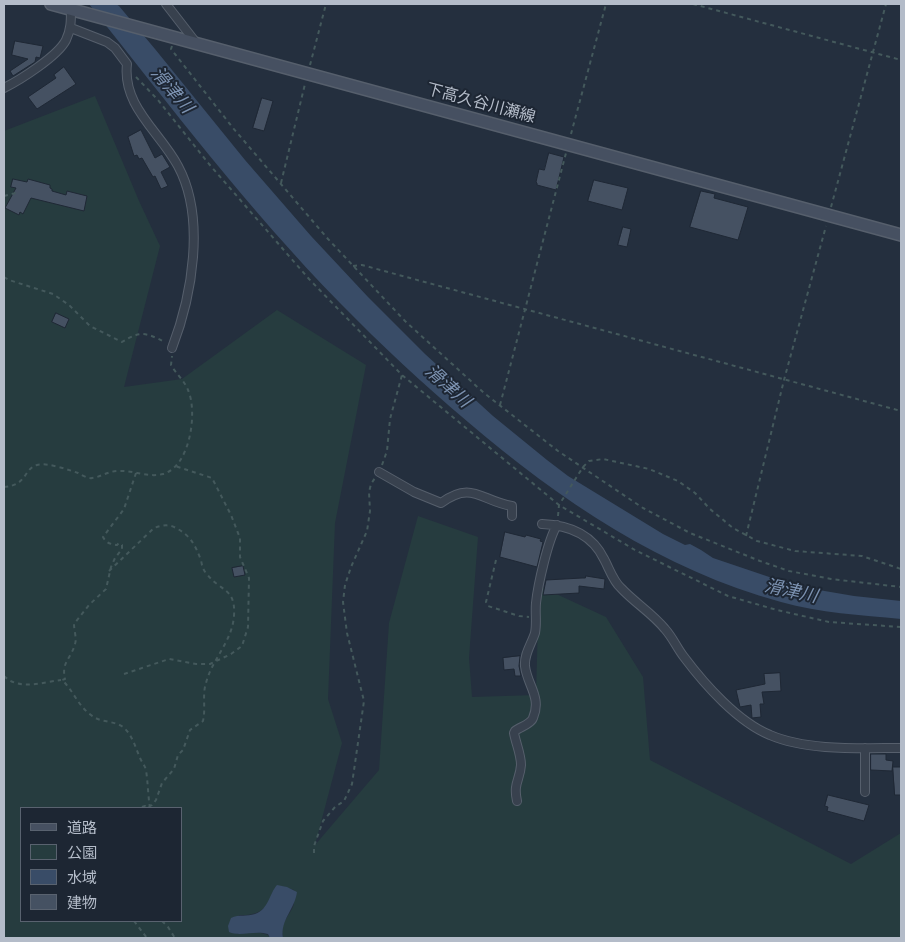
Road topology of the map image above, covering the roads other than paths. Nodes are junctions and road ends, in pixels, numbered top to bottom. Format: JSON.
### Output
{"nodes":[{"id":1,"x":51,"y":4,"type":"edge"},
{"id":2,"x":166,"y":4,"type":"edge"},
{"id":3,"x":75,"y":10,"type":"junction"},
{"id":4,"x":71,"y":28,"type":"junction"},
{"id":5,"x":197,"y":44,"type":"junction"},
{"id":6,"x":4,"y":88,"type":"edge"},
{"id":7,"x":901,"y":235,"type":"edge"},
{"id":8,"x":172,"y":348,"type":"road end"},
{"id":9,"x":378,"y":472,"type":"road end"},
{"id":10,"x":512,"y":516,"type":"dead end"},
{"id":11,"x":542,"y":524,"type":"dead end"},
{"id":12,"x":557,"y":525,"type":"junction"},
{"id":13,"x":865,"y":748,"type":"junction"},
{"id":14,"x":901,"y":748,"type":"edge"},
{"id":15,"x":865,"y":792,"type":"dead end"},
{"id":16,"x":517,"y":800,"type":"dead end"}],
"edges":[{"from":1,"to":3,"type":"main road","name":"下高久谷川瀬線"},
{"from":2,"to":5,"type":"street"},
{"from":3,"to":4,"type":"street"},
{"from":3,"to":5,"type":"main road","name":"下高久谷川瀬線"},
{"from":4,"to":6,"type":"street"},
{"from":4,"to":8,"type":"street"},
{"from":5,"to":7,"type":"main road","name":"下高久谷川瀬線"},
{"from":9,"to":10,"type":"street"},
{"from":11,"to":12,"type":"street"},
{"from":12,"to":13,"type":"street"},
{"from":12,"to":16,"type":"street"},
{"from":13,"to":14,"type":"street"},
{"from":13,"to":15,"type":"street"}]}
